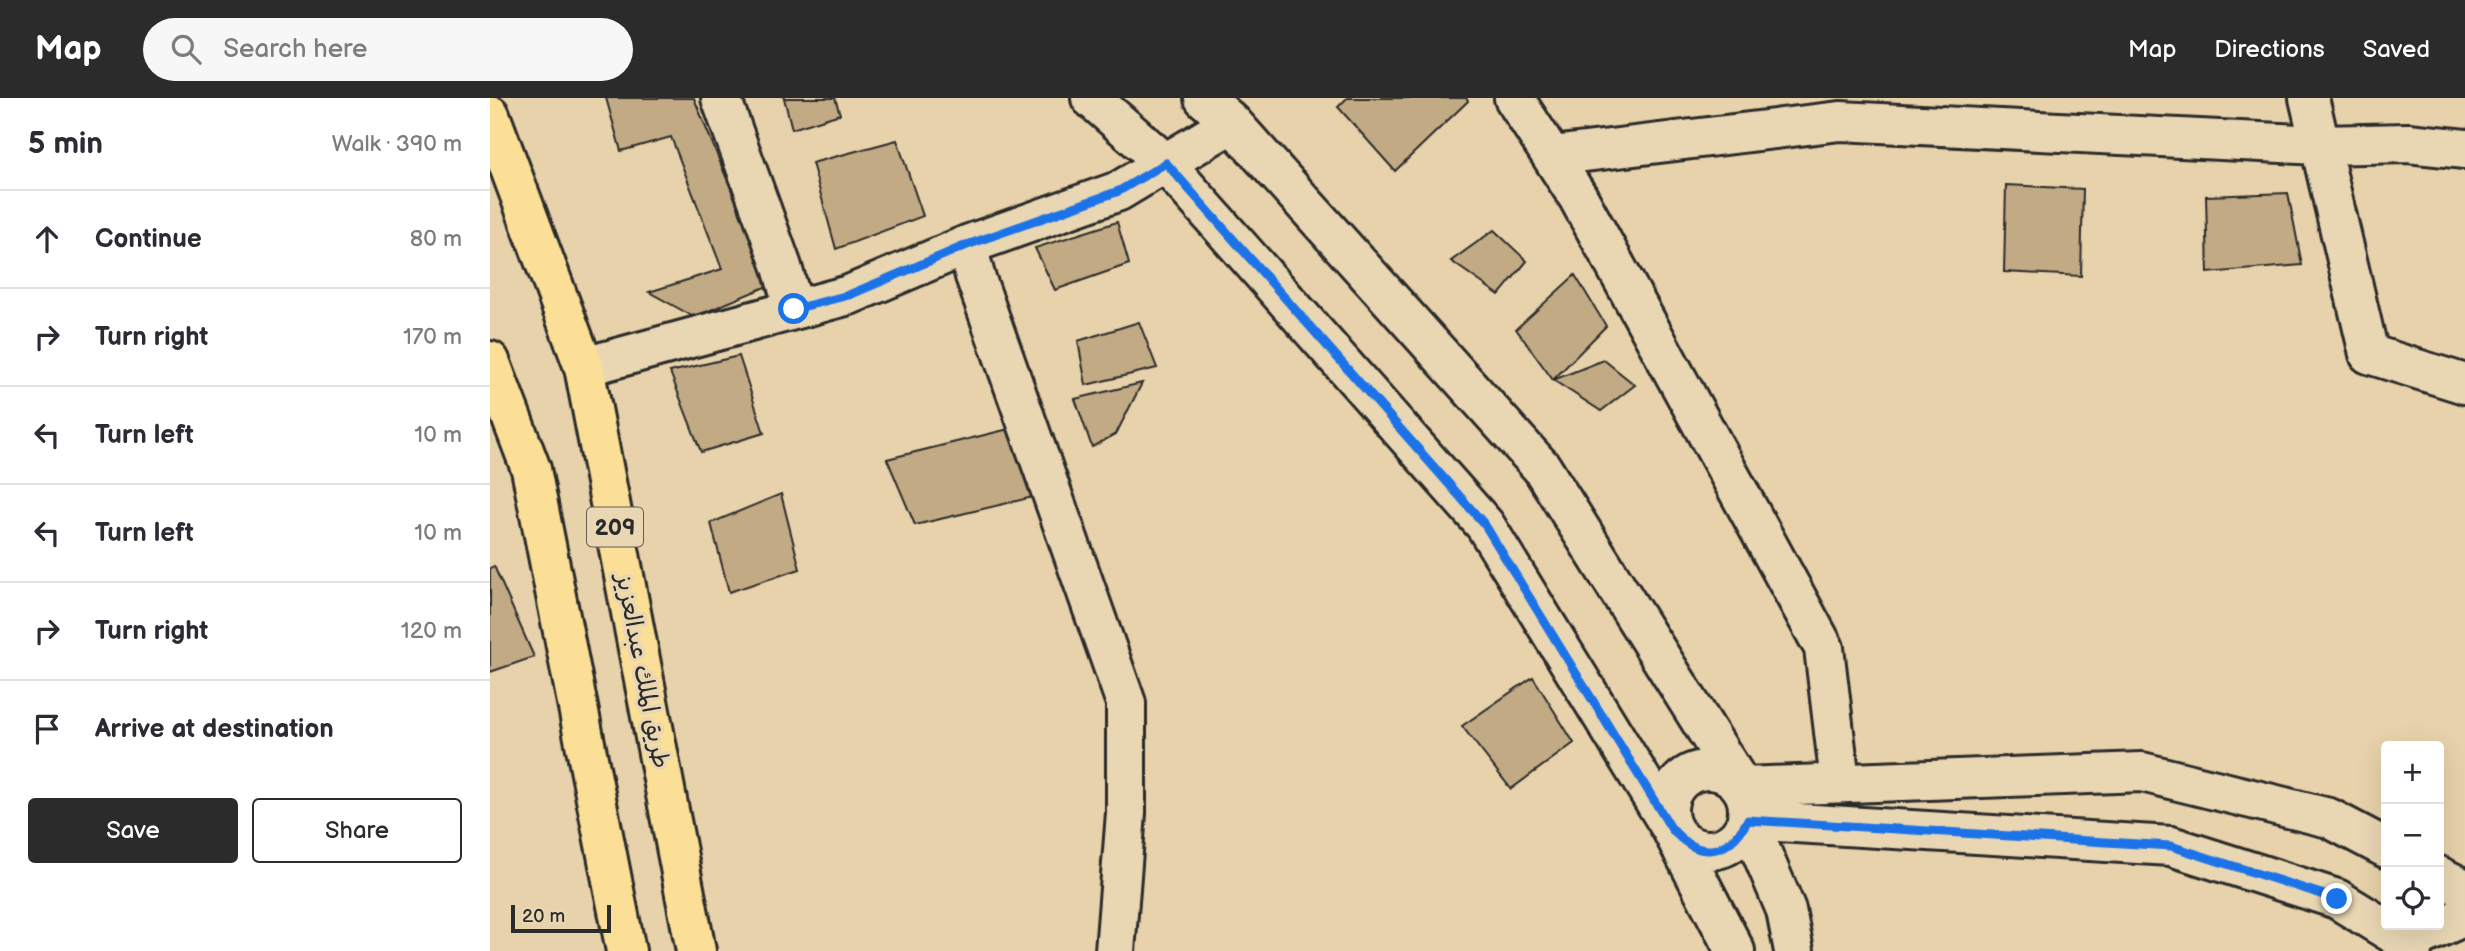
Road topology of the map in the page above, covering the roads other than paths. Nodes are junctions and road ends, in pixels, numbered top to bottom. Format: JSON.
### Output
{"nodes":[{"id":1,"x":721,"y":98,"type":"edge"},
{"id":2,"x":1091,"y":98,"type":"edge"},
{"id":3,"x":1204,"y":98,"type":"edge"},
{"id":4,"x":1514,"y":98,"type":"edge"},
{"id":5,"x":2309,"y":98,"type":"edge"},
{"id":6,"x":490,"y":115,"type":"edge"},
{"id":7,"x":1232,"y":123,"type":"junction"},
{"id":8,"x":2320,"y":145,"type":"junction"},
{"id":9,"x":2465,"y":149,"type":"edge"},
{"id":10,"x":1552,"y":156,"type":"junction"},
{"id":11,"x":1166,"y":163,"type":"junction"},
{"id":12,"x":967,"y":245,"type":"junction"},
{"id":13,"x":794,"y":309,"type":"junction"},
{"id":14,"x":490,"y":360,"type":"edge"},
{"id":15,"x":584,"y":368,"type":"junction"},
{"id":16,"x":2465,"y":384,"type":"edge"},
{"id":17,"x":1840,"y":782,"type":"junction"},
{"id":18,"x":1745,"y":804,"type":"junction"},
{"id":19,"x":1671,"y":828,"type":"junction"},
{"id":20,"x":2381,"y":845,"type":"edge"},
{"id":21,"x":2444,"y":878,"type":"edge"},
{"id":22,"x":2465,"y":889,"type":"edge"},
{"id":23,"x":2465,"y":916,"type":"edge"},
{"id":24,"x":2409,"y":946,"type":"edge"},
{"id":25,"x":626,"y":951,"type":"edge"},
{"id":26,"x":696,"y":951,"type":"edge"},
{"id":27,"x":1115,"y":951,"type":"edge"},
{"id":28,"x":1735,"y":951,"type":"edge"},
{"id":29,"x":1794,"y":951,"type":"edge"}],
"edges":[{"from":1,"to":13,"type":"street"},
{"from":2,"to":11,"type":"street"},
{"from":3,"to":7,"type":"street"},
{"from":4,"to":10,"type":"street"},
{"from":5,"to":8,"type":"street"},
{"from":6,"to":15,"type":"main road","name":"طريق الملك عبدالعزيز","number":"209"},
{"from":7,"to":11,"type":"street"},
{"from":7,"to":18,"type":"street"},
{"from":8,"to":9,"type":"street"},
{"from":8,"to":10,"type":"street"},
{"from":8,"to":16,"type":"street"},
{"from":10,"to":17,"type":"street"},
{"from":11,"to":12,"type":"street"},
{"from":11,"to":19,"type":"street"},
{"from":12,"to":13,"type":"street"},
{"from":12,"to":27,"type":"street"},
{"from":13,"to":15,"type":"street"},
{"from":14,"to":25,"type":"main road"},
{"from":15,"to":26,"type":"main road","name":"طريق الملك عبدالعزيز","number":"209"},
{"from":17,"to":18,"type":"street"},
{"from":17,"to":20,"type":"street"},
{"from":18,"to":19,"type":"street"},
{"from":18,"to":19,"type":"street"},
{"from":18,"to":24,"type":"street"},
{"from":18,"to":29,"type":"street"},
{"from":19,"to":28,"type":"street"},
{"from":21,"to":22,"type":"street"},
{"from":23,"to":24,"type":"street"}]}
